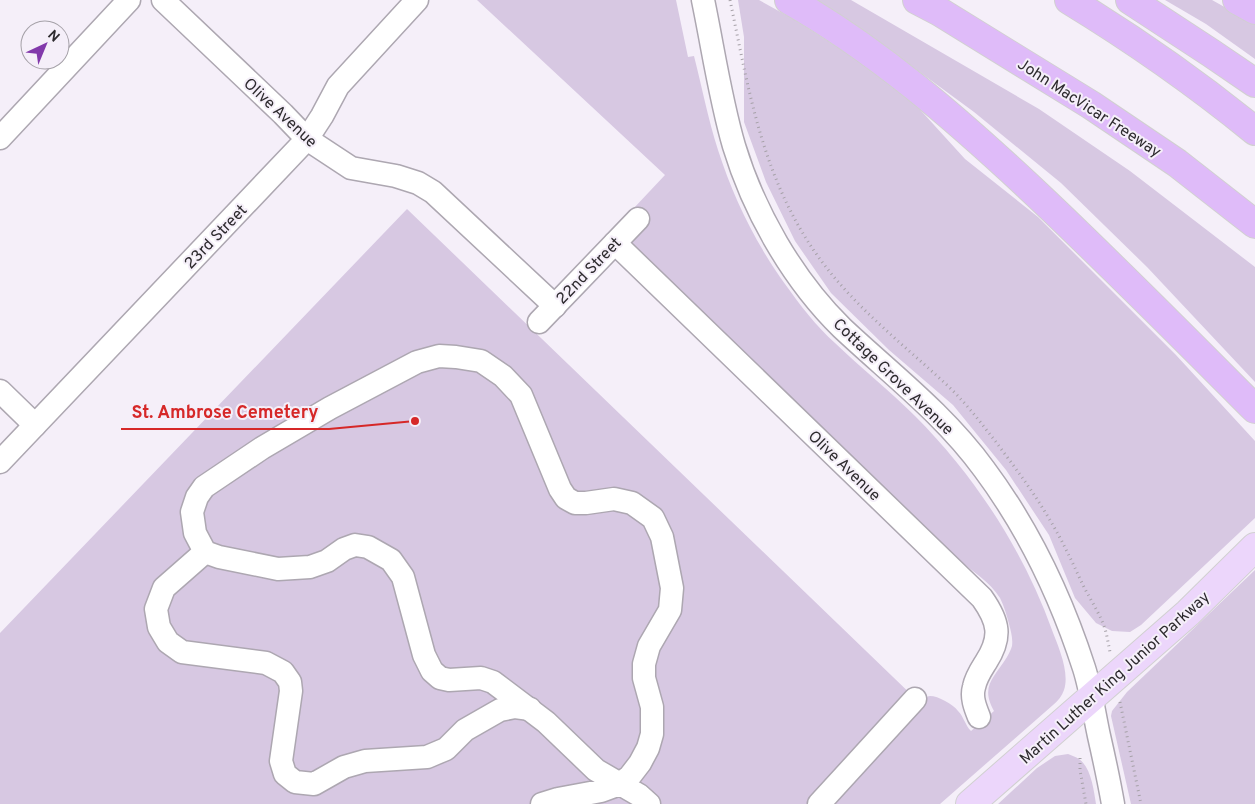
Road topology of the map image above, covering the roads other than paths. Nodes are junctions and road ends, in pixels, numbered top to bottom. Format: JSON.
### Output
{"nodes":[{"id":1,"x":129,"y":0,"type":"edge"},
{"id":2,"x":163,"y":0,"type":"edge"},
{"id":3,"x":416,"y":0,"type":"edge"},
{"id":4,"x":703,"y":0,"type":"edge"},
{"id":5,"x":789,"y":0,"type":"edge"},
{"id":6,"x":917,"y":0,"type":"edge"},
{"id":7,"x":1069,"y":0,"type":"edge"},
{"id":8,"x":1130,"y":0,"type":"edge"},
{"id":9,"x":1237,"y":0,"type":"edge"},
{"id":10,"x":1255,"y":10,"type":"edge"},
{"id":11,"x":1255,"y":84,"type":"edge"},
{"id":12,"x":1255,"y":130,"type":"edge"},
{"id":13,"x":0,"y":138,"type":"edge"},
{"id":14,"x":307,"y":140,"type":"junction"},
{"id":15,"x":638,"y":219,"type":"dead end"},
{"id":16,"x":1255,"y":224,"type":"edge"},
{"id":17,"x":615,"y":243,"type":"junction"},
{"id":18,"x":555,"y":306,"type":"junction"},
{"id":19,"x":539,"y":322,"type":"dead end"},
{"id":20,"x":0,"y":391,"type":"edge"},
{"id":21,"x":1255,"y":409,"type":"edge"},
{"id":22,"x":36,"y":425,"type":"junction"},
{"id":23,"x":0,"y":462,"type":"edge"},
{"id":24,"x":1255,"y":547,"type":"edge"},
{"id":25,"x":206,"y":552,"type":"junction"},
{"id":26,"x":915,"y":698,"type":"dead end"},
{"id":27,"x":1092,"y":698,"type":"junction"},
{"id":28,"x":530,"y":709,"type":"junction"},
{"id":29,"x":979,"y":717,"type":"dead end"},
{"id":30,"x":620,"y":784,"type":"junction"},
{"id":31,"x":542,"y":804,"type":"edge"},
{"id":32,"x":649,"y":804,"type":"edge"},
{"id":33,"x":819,"y":804,"type":"edge"},
{"id":34,"x":970,"y":804,"type":"edge"},
{"id":35,"x":1114,"y":804,"type":"edge"}],
"edges":[{"from":1,"to":13,"type":"street"},
{"from":2,"to":14,"type":"street","name":"Olive Avenue"},
{"from":3,"to":14,"type":"street","name":"23rd Street"},
{"from":4,"to":27,"type":"street","name":"Cottage Grove Avenue"},
{"from":5,"to":21,"type":"highway"},
{"from":6,"to":16,"type":"highway","name":"John MacVicar Freeway"},
{"from":7,"to":12,"type":"highway"},
{"from":8,"to":11,"type":"highway"},
{"from":9,"to":10,"type":"highway"},
{"from":14,"to":18,"type":"street","name":"Olive Avenue"},
{"from":14,"to":22,"type":"street","name":"23rd Street"},
{"from":15,"to":17,"type":"street","name":"22nd Street"},
{"from":17,"to":18,"type":"street","name":"22nd Street"},
{"from":17,"to":29,"type":"street","name":"Olive Avenue"},
{"from":18,"to":19,"type":"street","name":"22nd Street"},
{"from":20,"to":22,"type":"street"},
{"from":22,"to":23,"type":"street","name":"23rd Street"},
{"from":24,"to":27,"type":"main road","name":"Martin Luther King Junior Parkway"},
{"from":25,"to":28,"type":"street"},
{"from":25,"to":28,"type":"street"},
{"from":25,"to":30,"type":"street"},
{"from":26,"to":33,"type":"street"},
{"from":27,"to":34,"type":"main road","name":"Martin Luther King Junior Parkway"},
{"from":27,"to":35,"type":"street","name":"Cottage Grove Avenue"},
{"from":28,"to":30,"type":"street"},
{"from":30,"to":31,"type":"street"},
{"from":30,"to":32,"type":"street"}]}
